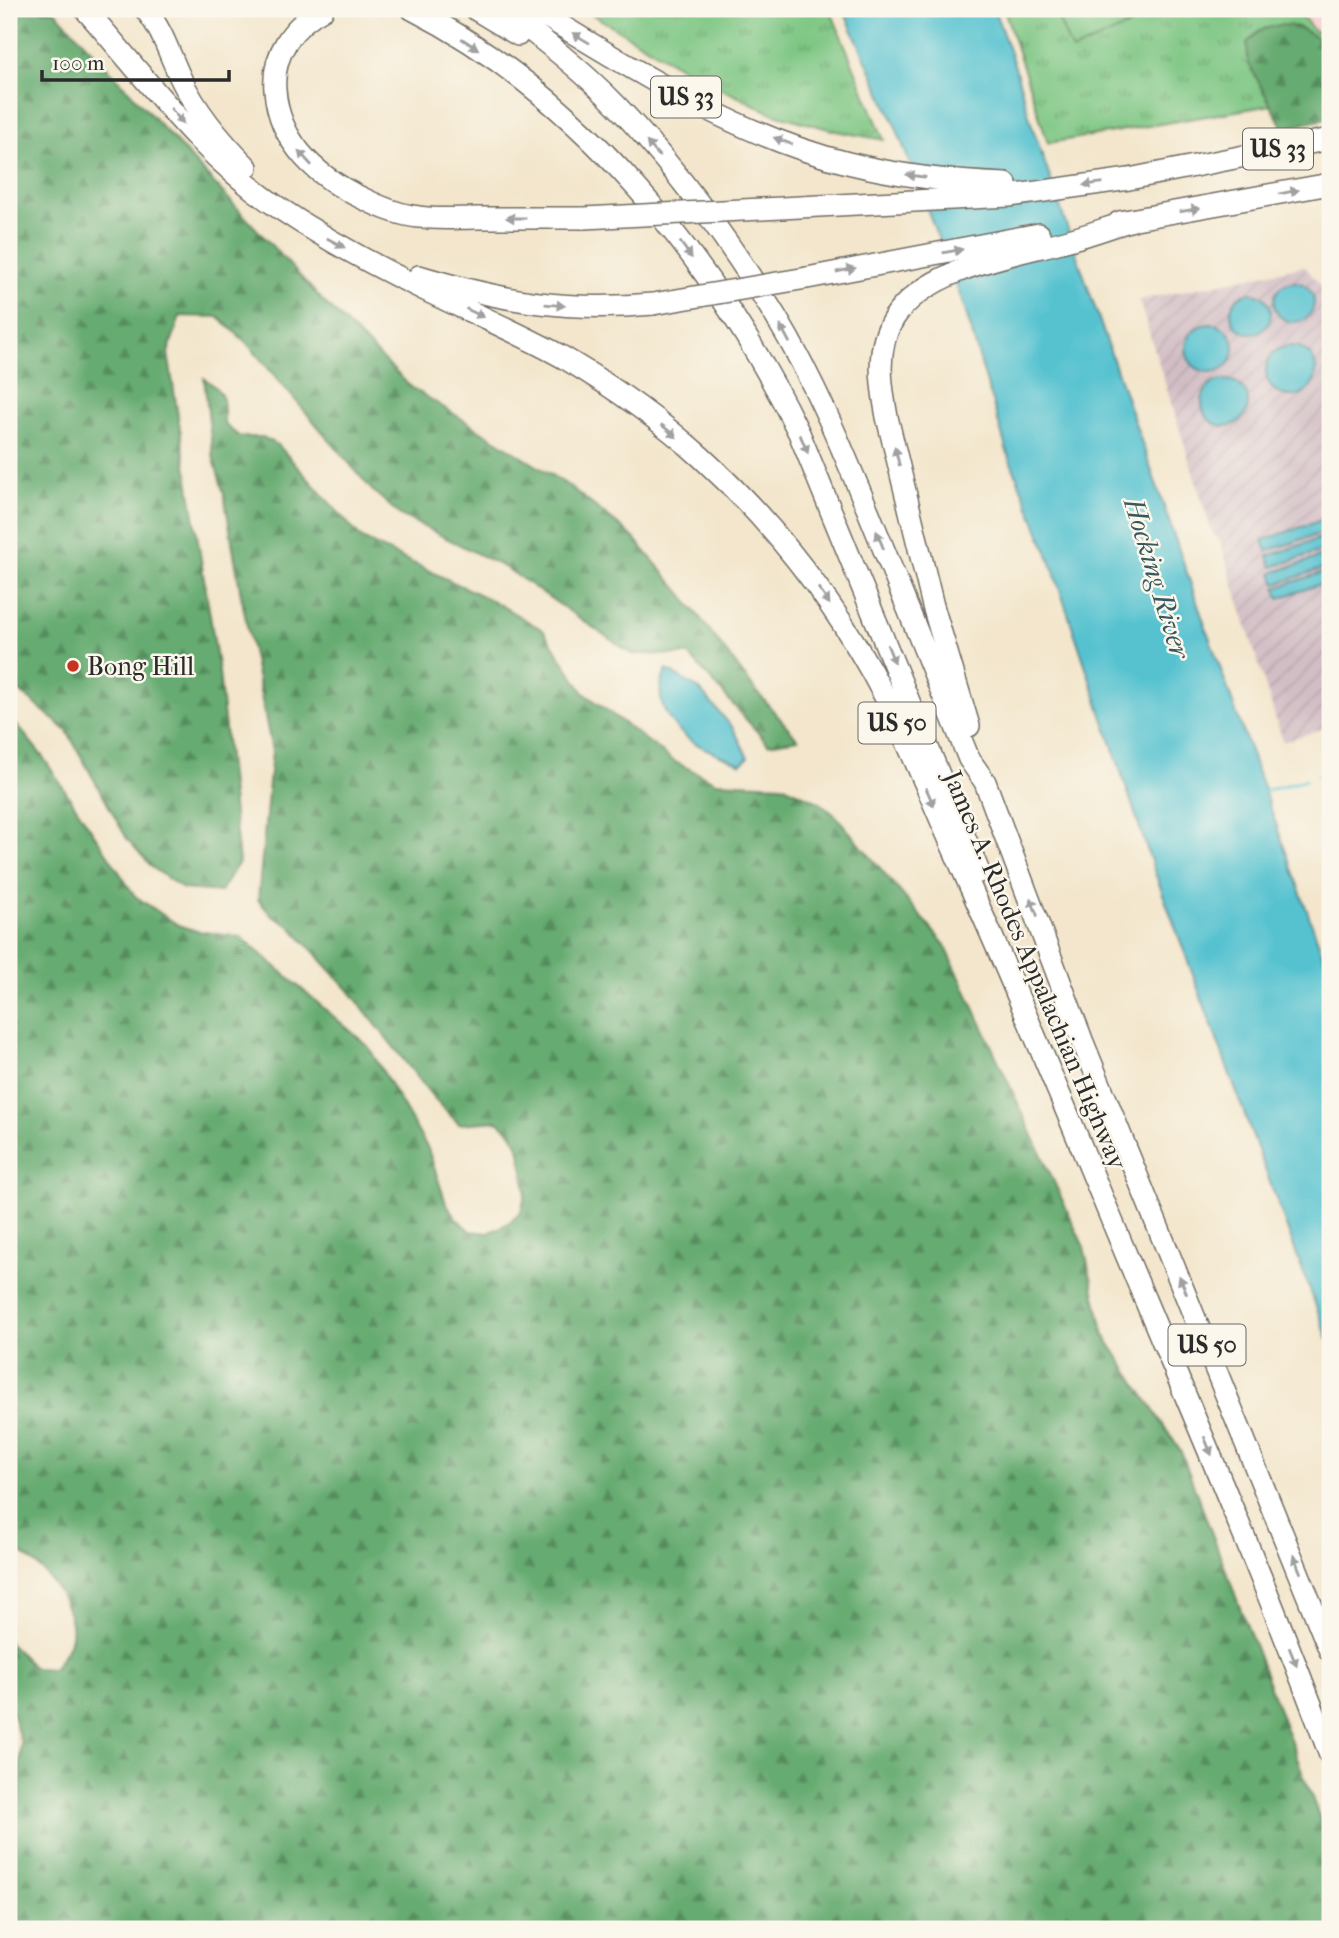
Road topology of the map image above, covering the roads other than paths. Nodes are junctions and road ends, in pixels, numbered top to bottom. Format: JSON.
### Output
{"nodes":[{"id":1,"x":85,"y":9,"type":"edge"},
{"id":2,"x":145,"y":9,"type":"edge"},
{"id":3,"x":323,"y":9,"type":"edge"},
{"id":4,"x":412,"y":9,"type":"edge"},
{"id":5,"x":475,"y":9,"type":"edge"},
{"id":6,"x":503,"y":9,"type":"edge"},
{"id":7,"x":534,"y":9,"type":"edge"},
{"id":8,"x":580,"y":71,"type":"junction"},
{"id":9,"x":1330,"y":139,"type":"edge"},
{"id":10,"x":1330,"y":184,"type":"edge"},
{"id":11,"x":1057,"y":188,"type":"junction"},
{"id":12,"x":1133,"y":220,"type":"junction"},
{"id":13,"x":303,"y":223,"type":"junction"},
{"id":14,"x":370,"y":261,"type":"junction"},
{"id":15,"x":985,"y":782,"type":"junction"},
{"id":16,"x":1182,"y":1383,"type":"junction"},
{"id":17,"x":1330,"y":1651,"type":"edge"},
{"id":18,"x":1330,"y":1755,"type":"edge"}],
"edges":[{"from":1,"to":13,"type":"highway","name":"James A. Rhodes Appalachian Highway","number":"US 33","one_way":true},
{"from":2,"to":13,"type":"highway"},
{"from":11,"to":3,"type":"highway","one_way":true,"bridge":true},
{"from":4,"to":16,"type":"highway","one_way":true},
{"from":5,"to":8,"type":"highway"},
{"from":6,"to":8,"type":"highway","name":"James A. Rhodes Appalachian Highway","number":"US 50"},
{"from":11,"to":7,"type":"highway","number":"US 33","one_way":true},
{"from":15,"to":8,"type":"highway","name":"James A. Rhodes Appalachian Highway","number":"US 50","one_way":true},
{"from":9,"to":11,"type":"highway","number":"US 33","one_way":true},
{"from":12,"to":10,"type":"highway","number":"US 33","one_way":true},
{"from":14,"to":12,"type":"highway","number":"US 33","one_way":true,"bridge":true},
{"from":15,"to":12,"type":"highway","one_way":true},
{"from":13,"to":14,"type":"highway","name":"James A. Rhodes Appalachian Highway","number":"US 33","one_way":true},
{"from":14,"to":16,"type":"highway","name":"James A. Rhodes Appalachian Highway","number":"US 50","one_way":true},
{"from":17,"to":15,"type":"highway","name":"James A. Rhodes Appalachian Highway","number":"US 50","one_way":true},
{"from":16,"to":18,"type":"highway","name":"James A. Rhodes Appalachian Highway","number":"US 50","one_way":true}]}
